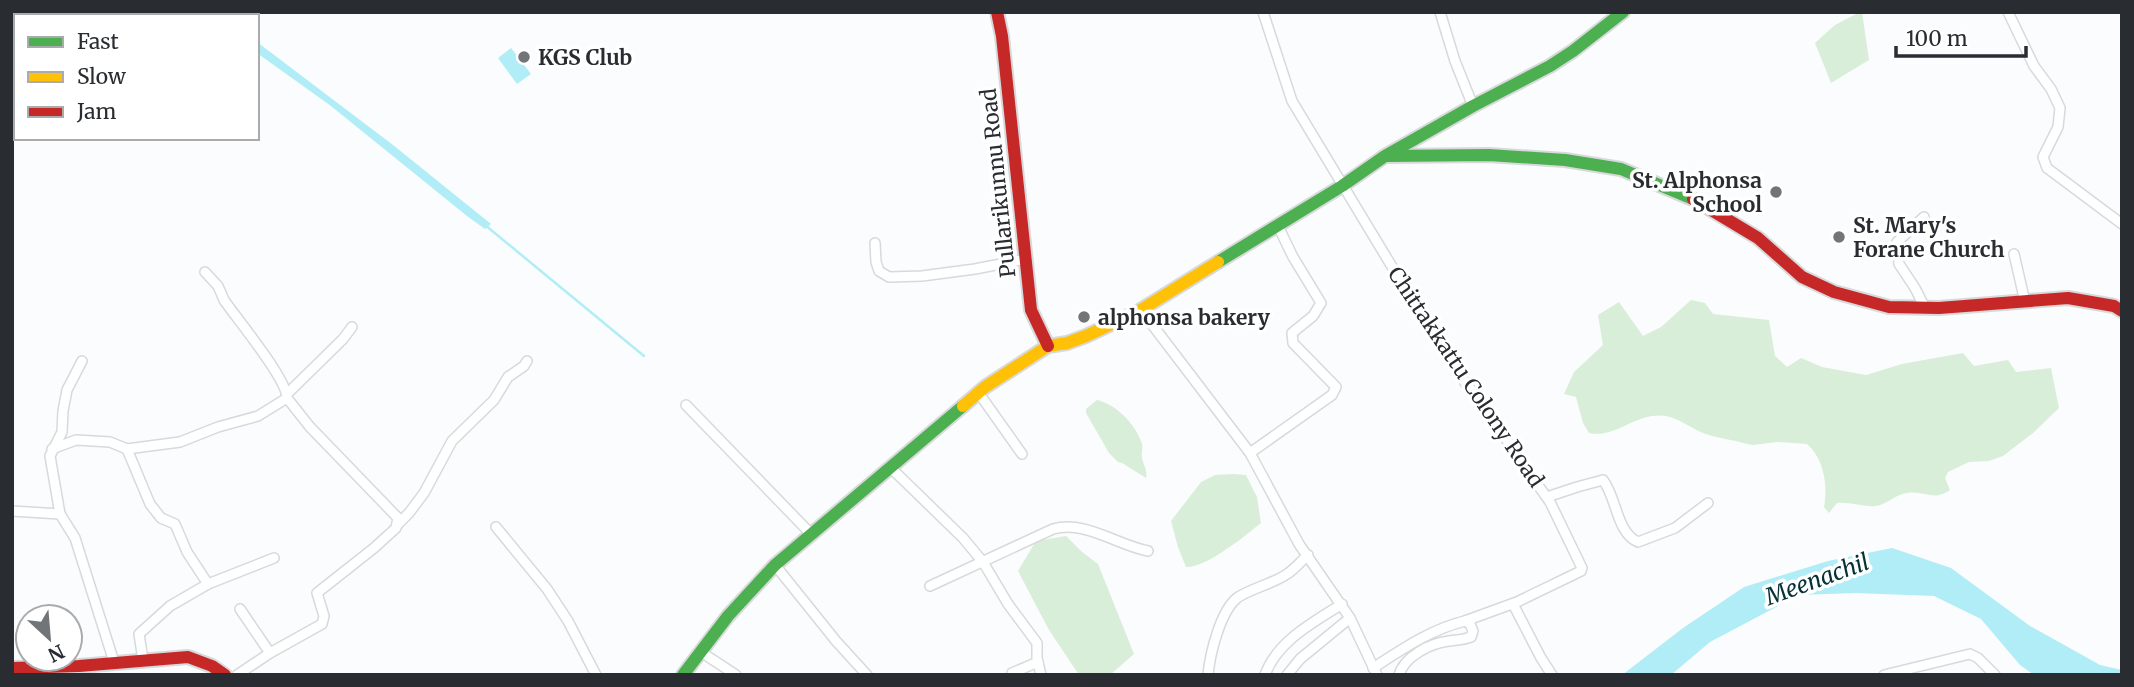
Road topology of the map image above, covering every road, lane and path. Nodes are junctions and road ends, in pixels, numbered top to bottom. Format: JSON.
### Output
{"nodes":[{"id":1,"x":997,"y":12,"type":"edge"},
{"id":2,"x":1263,"y":12,"type":"edge"},
{"id":3,"x":1440,"y":12,"type":"edge"},
{"id":4,"x":1623,"y":12,"type":"edge"},
{"id":5,"x":2008,"y":12,"type":"edge"},
{"id":6,"x":1473,"y":106,"type":"junction"},
{"id":7,"x":1385,"y":156,"type":"junction"},
{"id":8,"x":1342,"y":187,"type":"junction"},
{"id":9,"x":1924,"y":217,"type":"dead end"},
{"id":10,"x":2122,"y":224,"type":"edge"},
{"id":11,"x":1278,"y":226,"type":"junction"},
{"id":12,"x":875,"y":243,"type":"dead end"},
{"id":13,"x":2014,"y":254,"type":"dead end"},
{"id":14,"x":1026,"y":259,"type":"junction"},
{"id":15,"x":205,"y":272,"type":"dead end"},
{"id":16,"x":2025,"y":302,"type":"junction"},
{"id":17,"x":1925,"y":308,"type":"junction"},
{"id":18,"x":1141,"y":310,"type":"junction"},
{"id":19,"x":2122,"y":311,"type":"edge"},
{"id":20,"x":352,"y":327,"type":"dead end"},
{"id":21,"x":1048,"y":346,"type":"junction"},
{"id":22,"x":82,"y":361,"type":"dead end"},
{"id":23,"x":527,"y":361,"type":"dead end"},
{"id":24,"x":978,"y":392,"type":"junction"},
{"id":25,"x":287,"y":396,"type":"junction"},
{"id":26,"x":687,"y":405,"type":"dead end"},
{"id":27,"x":52,"y":449,"type":"junction"},
{"id":28,"x":127,"y":449,"type":"junction"},
{"id":29,"x":1250,"y":453,"type":"junction"},
{"id":30,"x":1022,"y":454,"type":"dead end"},
{"id":31,"x":890,"y":467,"type":"junction"},
{"id":32,"x":1547,"y":497,"type":"junction"},
{"id":33,"x":1709,"y":503,"type":"dead end"},
{"id":34,"x":12,"y":512,"type":"edge"},
{"id":35,"x":60,"y":514,"type":"junction"},
{"id":36,"x":397,"y":525,"type":"junction"},
{"id":37,"x":496,"y":527,"type":"dead end"},
{"id":38,"x":811,"y":535,"type":"junction"},
{"id":39,"x":1148,"y":551,"type":"dead end"},
{"id":40,"x":1308,"y":555,"type":"junction"},
{"id":41,"x":274,"y":558,"type":"dead end"},
{"id":42,"x":983,"y":562,"type":"junction"},
{"id":43,"x":775,"y":565,"type":"junction"},
{"id":44,"x":208,"y":584,"type":"junction"},
{"id":45,"x":930,"y":586,"type":"dead end"},
{"id":46,"x":1342,"y":604,"type":"junction"},
{"id":47,"x":1513,"y":604,"type":"junction"},
{"id":48,"x":240,"y":609,"type":"dead end"},
{"id":49,"x":1350,"y":618,"type":"junction"},
{"id":50,"x":1465,"y":621,"type":"junction"},
{"id":51,"x":701,"y":652,"type":"junction"},
{"id":52,"x":270,"y":653,"type":"junction"},
{"id":53,"x":143,"y":660,"type":"junction"},
{"id":54,"x":114,"y":662,"type":"junction"},
{"id":55,"x":1038,"y":662,"type":"junction"},
{"id":56,"x":12,"y":668,"type":"edge"},
{"id":57,"x":1375,"y":671,"type":"edge"},
{"id":58,"x":1012,"y":673,"type":"edge"},
{"id":59,"x":225,"y":675,"type":"edge"},
{"id":60,"x":237,"y":675,"type":"edge"},
{"id":61,"x":596,"y":675,"type":"edge"},
{"id":62,"x":683,"y":675,"type":"edge"},
{"id":63,"x":736,"y":675,"type":"edge"},
{"id":64,"x":867,"y":675,"type":"edge"},
{"id":65,"x":1041,"y":675,"type":"edge"},
{"id":66,"x":1208,"y":675,"type":"edge"},
{"id":67,"x":1265,"y":675,"type":"edge"},
{"id":68,"x":1287,"y":675,"type":"edge"},
{"id":69,"x":1399,"y":675,"type":"edge"},
{"id":70,"x":1552,"y":675,"type":"edge"},
{"id":71,"x":1884,"y":675,"type":"edge"},
{"id":72,"x":1995,"y":675,"type":"edge"}],
"edges":[{"from":1,"to":14,"type":"main road","name":"Pullarikunnu Road"},
{"from":2,"to":8,"type":"street","name":"Chittakkattu Colony Road"},
{"from":3,"to":6,"type":"street"},
{"from":4,"to":6,"type":"main road"},
{"from":5,"to":10,"type":"street"},
{"from":6,"to":7,"type":"main road"},
{"from":7,"to":8,"type":"main road"},
{"from":7,"to":17,"type":"main road"},
{"from":8,"to":11,"type":"main road"},
{"from":8,"to":32,"type":"street","name":"Chittakkattu Colony Road"},
{"from":9,"to":17,"type":"street"},
{"from":11,"to":18,"type":"main road"},
{"from":11,"to":29,"type":"street"},
{"from":12,"to":14,"type":"street"},
{"from":13,"to":16,"type":"street"},
{"from":14,"to":21,"type":"main road","name":"Pullarikunnu Road"},
{"from":15,"to":25,"type":"street"},
{"from":16,"to":17,"type":"main road"},
{"from":16,"to":19,"type":"main road"},
{"from":18,"to":21,"type":"main road"},
{"from":18,"to":29,"type":"street"},
{"from":20,"to":25,"type":"street"},
{"from":21,"to":24,"type":"main road"},
{"from":22,"to":27,"type":"street"},
{"from":23,"to":36,"type":"street"},
{"from":24,"to":30,"type":"street"},
{"from":24,"to":31,"type":"main road"},
{"from":25,"to":28,"type":"street"},
{"from":25,"to":36,"type":"street"},
{"from":26,"to":38,"type":"street"},
{"from":27,"to":28,"type":"street"},
{"from":27,"to":35,"type":"street"},
{"from":28,"to":44,"type":"street"},
{"from":29,"to":40,"type":"street"},
{"from":31,"to":38,"type":"main road"},
{"from":31,"to":42,"type":"street"},
{"from":32,"to":33,"type":"street"},
{"from":32,"to":47,"type":"street","name":"Chittakkattu Colony Road"},
{"from":34,"to":35,"type":"street"},
{"from":35,"to":54,"type":"street"},
{"from":36,"to":52,"type":"street"},
{"from":37,"to":61,"type":"street"},
{"from":38,"to":43,"type":"main road"},
{"from":39,"to":42,"type":"street"},
{"from":40,"to":46,"type":"street"},
{"from":40,"to":66,"type":"street"},
{"from":41,"to":44,"type":"street"},
{"from":42,"to":45,"type":"street"},
{"from":42,"to":55,"type":"street"},
{"from":43,"to":51,"type":"main road"},
{"from":43,"to":64,"type":"street"},
{"from":44,"to":53,"type":"street"},
{"from":46,"to":49,"type":"street"},
{"from":46,"to":67,"type":"street"},
{"from":47,"to":50,"type":"street"},
{"from":47,"to":70,"type":"street"},
{"from":48,"to":52,"type":"street"},
{"from":49,"to":57,"type":"street"},
{"from":49,"to":68,"type":"street"},
{"from":50,"to":57,"type":"street"},
{"from":50,"to":69,"type":"street"},
{"from":51,"to":62,"type":"main road"},
{"from":51,"to":63,"type":"street"},
{"from":52,"to":60,"type":"street"},
{"from":53,"to":54,"type":"main road"},
{"from":53,"to":59,"type":"main road"},
{"from":54,"to":56,"type":"main road"},
{"from":55,"to":58,"type":"street"},
{"from":55,"to":65,"type":"street"},
{"from":71,"to":72,"type":"street"}]}
